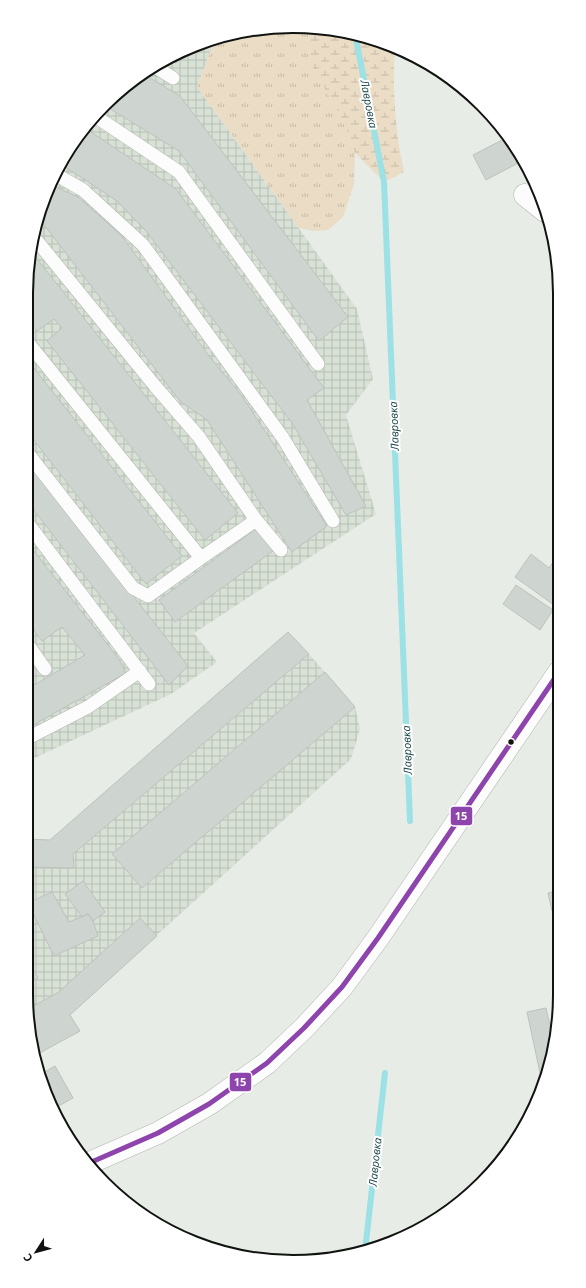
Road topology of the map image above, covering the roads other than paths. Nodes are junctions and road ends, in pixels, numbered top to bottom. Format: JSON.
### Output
{"nodes":[{"id":1,"x":160,"y":70,"type":"edge"},
{"id":2,"x":173,"y":78,"type":"dead end"},
{"id":3,"x":100,"y":119,"type":"edge"},
{"id":4,"x":61,"y":177,"type":"edge"},
{"id":5,"x":525,"y":195,"type":"dead end"},
{"id":6,"x":537,"y":205,"type":"edge"},
{"id":7,"x":38,"y":242,"type":"edge"},
{"id":8,"x":33,"y":349,"type":"edge"},
{"id":9,"x":318,"y":364,"type":"dead end"},
{"id":10,"x":33,"y":460,"type":"edge"},
{"id":11,"x":256,"y":520,"type":"junction"},
{"id":12,"x":333,"y":521,"type":"dead end"},
{"id":13,"x":33,"y":530,"type":"edge"},
{"id":14,"x":281,"y":550,"type":"dead end"},
{"id":15,"x":201,"y":558,"type":"junction"},
{"id":16,"x":33,"y":652,"type":"edge"},
{"id":17,"x":45,"y":669,"type":"dead end"},
{"id":18,"x":140,"y":671,"type":"junction"},
{"id":19,"x":148,"y":684,"type":"dead end"},
{"id":20,"x":553,"y":684,"type":"edge"},
{"id":21,"x":33,"y":735,"type":"edge"},
{"id":22,"x":94,"y":1161,"type":"edge"}],
"edges":[{"from":1,"to":2,"type":"lane"},
{"from":3,"to":9,"type":"lane"},
{"from":4,"to":12,"type":"lane"},
{"from":5,"to":6,"type":"main road"},
{"from":7,"to":11,"type":"lane"},
{"from":8,"to":15,"type":"lane"},
{"from":10,"to":15,"type":"lane"},
{"from":11,"to":14,"type":"lane"},
{"from":11,"to":15,"type":"lane"},
{"from":13,"to":18,"type":"lane"},
{"from":16,"to":17,"type":"lane"},
{"from":18,"to":19,"type":"lane"},
{"from":18,"to":21,"type":"lane"},
{"from":20,"to":22,"type":"main road"}]}
